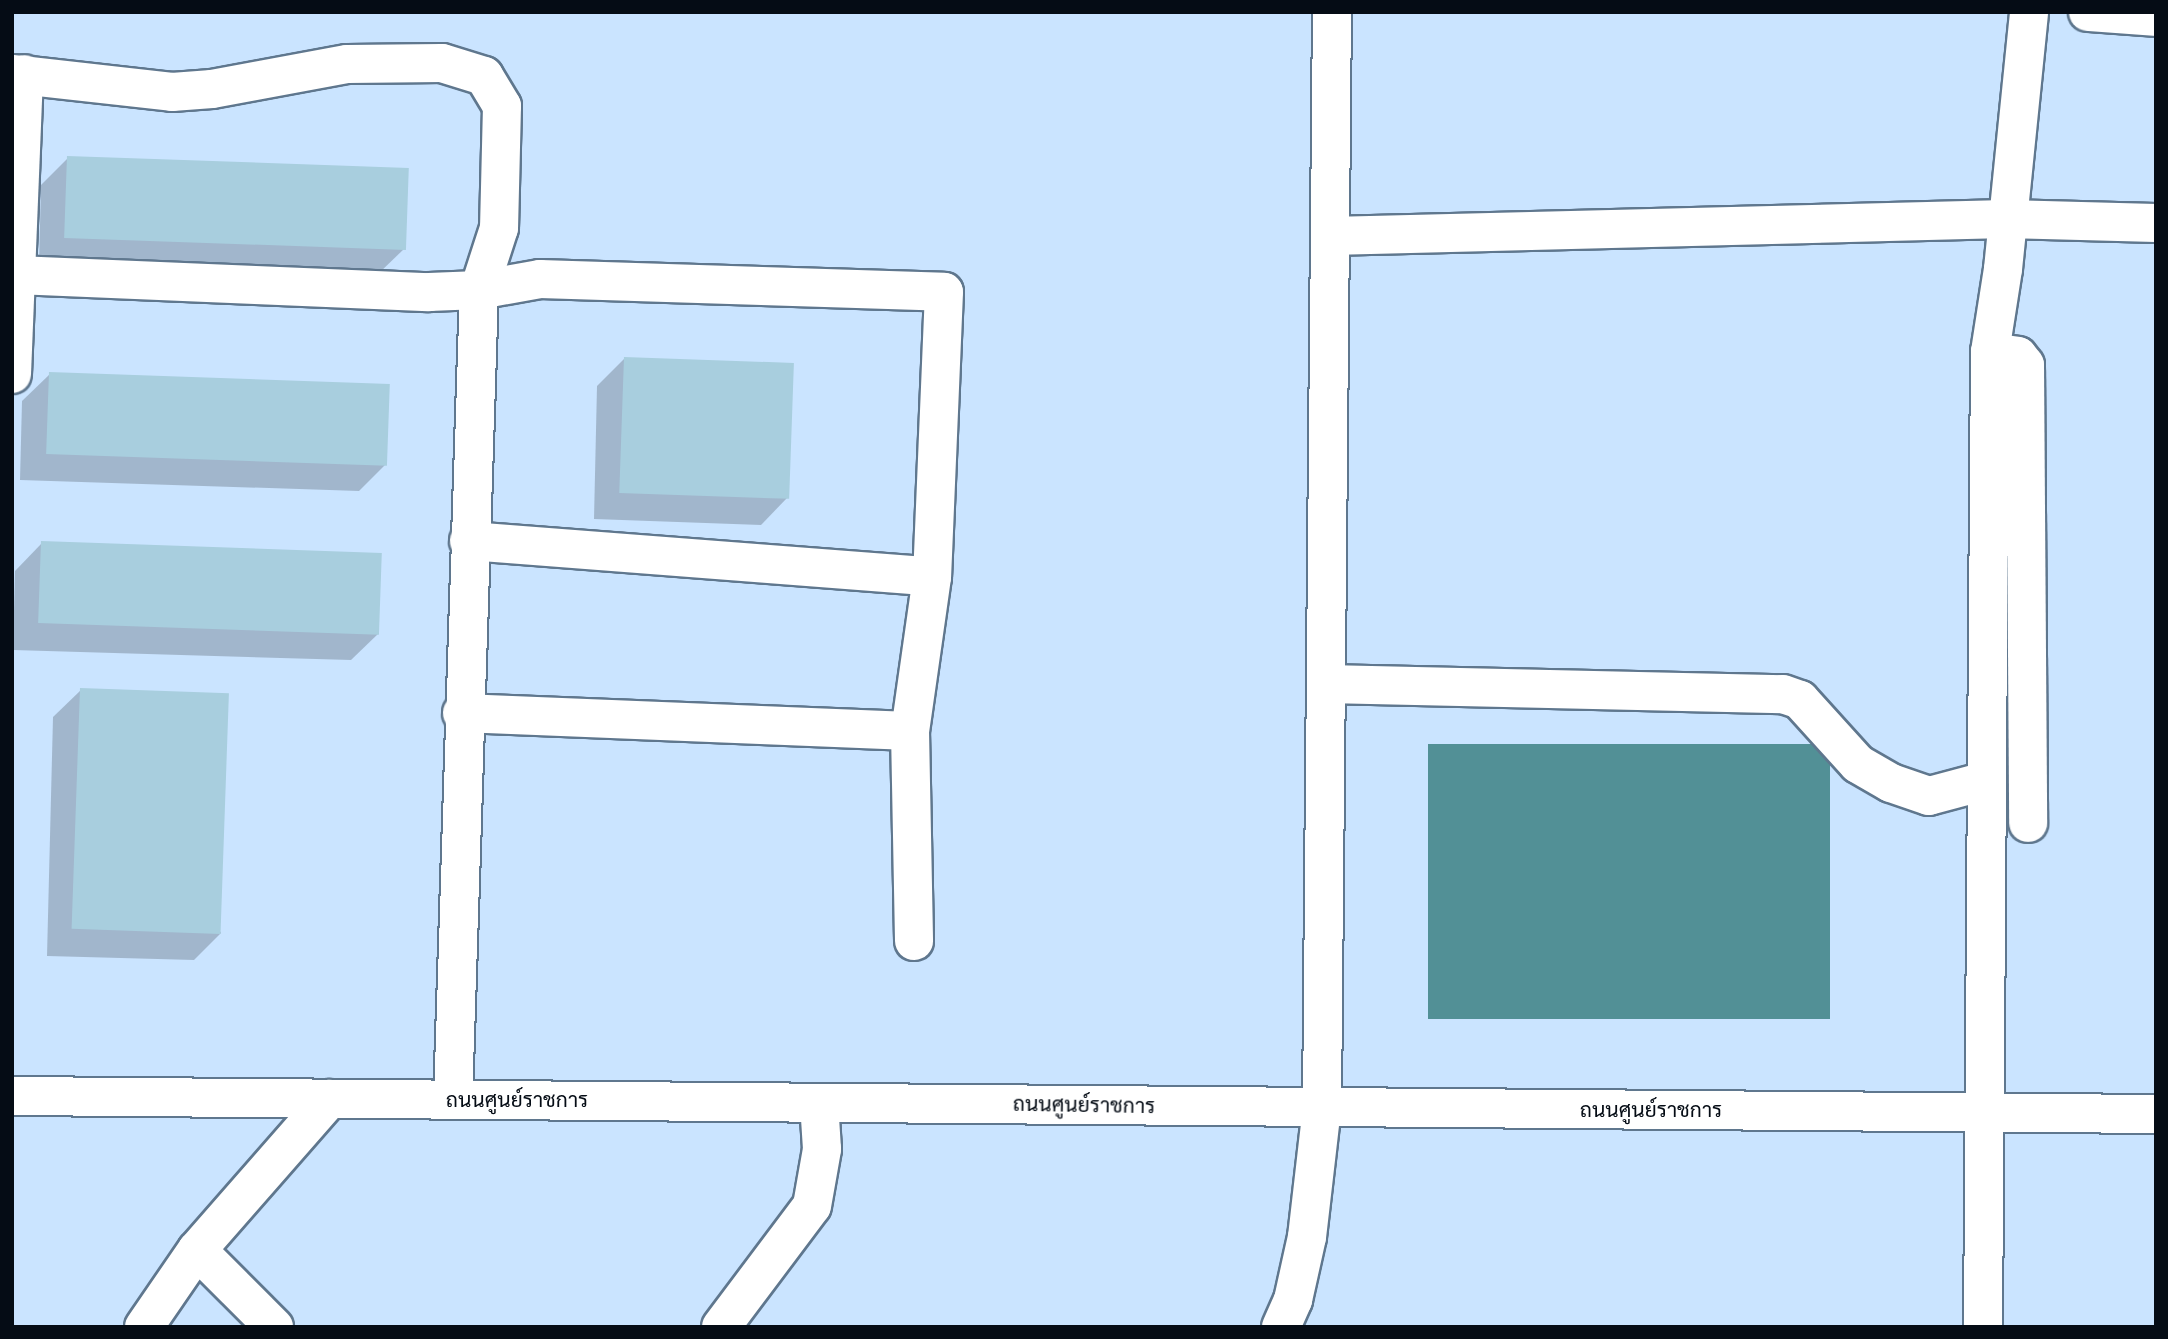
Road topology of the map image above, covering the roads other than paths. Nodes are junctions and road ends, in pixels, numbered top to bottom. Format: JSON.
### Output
{"nodes":[{"id":1,"x":1332,"y":12,"type":"edge"},
{"id":2,"x":2029,"y":12,"type":"edge"},
{"id":3,"x":2088,"y":12,"type":"edge"},
{"id":4,"x":2156,"y":17,"type":"edge"},
{"id":5,"x":18,"y":74,"type":"edge"},
{"id":6,"x":2006,"y":219,"type":"junction"},
{"id":7,"x":2156,"y":223,"type":"edge"},
{"id":8,"x":1330,"y":236,"type":"junction"},
{"id":9,"x":16,"y":275,"type":"junction"},
{"id":10,"x":478,"y":290,"type":"junction"},
{"id":11,"x":1990,"y":352,"type":"junction"},
{"id":12,"x":12,"y":374,"type":"edge"},
{"id":13,"x":468,"y":541,"type":"junction"},
{"id":14,"x":932,"y":577,"type":"junction"},
{"id":15,"x":1326,"y":684,"type":"junction"},
{"id":16,"x":462,"y":713,"type":"junction"},
{"id":17,"x":910,"y":731,"type":"junction"},
{"id":18,"x":1985,"y":781,"type":"junction"},
{"id":19,"x":2028,"y":823,"type":"dead end"},
{"id":20,"x":914,"y":941,"type":"dead end"},
{"id":21,"x":12,"y":1096,"type":"edge"},
{"id":22,"x":329,"y":1099,"type":"junction"},
{"id":23,"x":453,"y":1100,"type":"junction"},
{"id":24,"x":819,"y":1103,"type":"junction"},
{"id":25,"x":1322,"y":1107,"type":"junction"},
{"id":26,"x":1983,"y":1113,"type":"junction"},
{"id":27,"x":2156,"y":1114,"type":"edge"},
{"id":28,"x":197,"y":1250,"type":"junction"},
{"id":29,"x":144,"y":1327,"type":"edge"},
{"id":30,"x":274,"y":1327,"type":"edge"},
{"id":31,"x":721,"y":1327,"type":"edge"},
{"id":32,"x":1281,"y":1327,"type":"edge"},
{"id":33,"x":1983,"y":1327,"type":"edge"}],
"edges":[{"from":1,"to":8,"type":"street"},
{"from":2,"to":6,"type":"street"},
{"from":3,"to":4,"type":"street"},
{"from":5,"to":9,"type":"street"},
{"from":5,"to":10,"type":"street"},
{"from":6,"to":7,"type":"street"},
{"from":6,"to":8,"type":"street"},
{"from":6,"to":11,"type":"street"},
{"from":8,"to":15,"type":"street"},
{"from":9,"to":10,"type":"street"},
{"from":9,"to":12,"type":"street"},
{"from":10,"to":13,"type":"street"},
{"from":10,"to":14,"type":"street"},
{"from":11,"to":18,"type":"street"},
{"from":11,"to":19,"type":"street"},
{"from":13,"to":14,"type":"street"},
{"from":13,"to":16,"type":"street"},
{"from":14,"to":17,"type":"street"},
{"from":15,"to":18,"type":"street"},
{"from":15,"to":25,"type":"street"},
{"from":16,"to":17,"type":"street"},
{"from":16,"to":23,"type":"street"},
{"from":17,"to":20,"type":"street"},
{"from":18,"to":26,"type":"street"},
{"from":21,"to":22,"type":"street","name":"ถนนศูนย์ราชการ"},
{"from":22,"to":23,"type":"street","name":"ถนนศูนย์ราชการ"},
{"from":22,"to":28,"type":"street"},
{"from":23,"to":24,"type":"street","name":"ถนนศูนย์ราชการ"},
{"from":24,"to":25,"type":"street","name":"ถนนศูนย์ราชการ"},
{"from":24,"to":31,"type":"street"},
{"from":25,"to":26,"type":"street","name":"ถนนศูนย์ราชการ"},
{"from":25,"to":32,"type":"street"},
{"from":26,"to":27,"type":"street","name":"ถนนศูนย์ราชการ"},
{"from":26,"to":33,"type":"street"},
{"from":28,"to":29,"type":"street"},
{"from":28,"to":30,"type":"street"}]}
